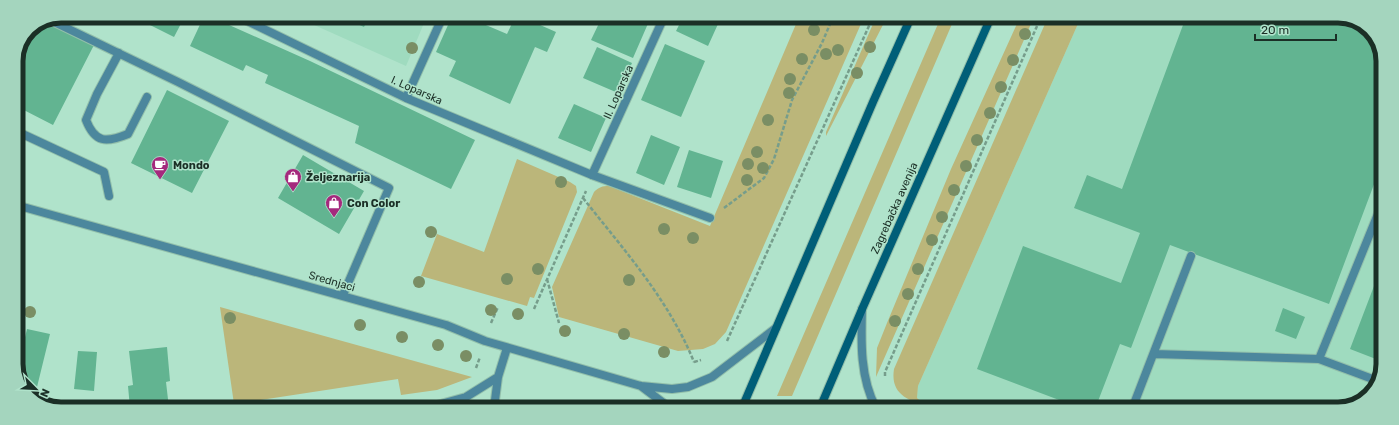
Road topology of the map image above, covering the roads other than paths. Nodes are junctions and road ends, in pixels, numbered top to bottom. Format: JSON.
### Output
{"nodes":[{"id":1,"x":251,"y":23,"type":"edge"},
{"id":2,"x":440,"y":23,"type":"edge"},
{"id":3,"x":661,"y":23,"type":"edge"},
{"id":4,"x":909,"y":23,"type":"edge"},
{"id":5,"x":988,"y":23,"type":"edge"},
{"id":6,"x":57,"y":24,"type":"edge"},
{"id":7,"x":119,"y":53,"type":"junction"},
{"id":8,"x":147,"y":97,"type":"dead end"},
{"id":9,"x":406,"y":98,"type":"junction"},
{"id":10,"x":23,"y":134,"type":"edge"},
{"id":11,"x":592,"y":175,"type":"junction"},
{"id":12,"x":109,"y":196,"type":"dead end"},
{"id":13,"x":23,"y":206,"type":"edge"},
{"id":14,"x":710,"y":218,"type":"road end"},
{"id":15,"x":1376,"y":219,"type":"edge"},
{"id":16,"x":1191,"y":256,"type":"dead end"},
{"id":17,"x":343,"y":295,"type":"junction"},
{"id":18,"x":862,"y":307,"type":"junction"},
{"id":19,"x":776,"y":328,"type":"junction"},
{"id":20,"x":507,"y":348,"type":"junction"},
{"id":21,"x":1154,"y":354,"type":"junction"},
{"id":22,"x":1319,"y":359,"type":"junction"},
{"id":23,"x":498,"y":377,"type":"junction"},
{"id":24,"x":1373,"y":380,"type":"edge"},
{"id":25,"x":641,"y":386,"type":"junction"},
{"id":26,"x":448,"y":402,"type":"edge"},
{"id":27,"x":495,"y":402,"type":"edge"},
{"id":28,"x":662,"y":402,"type":"edge"},
{"id":29,"x":745,"y":402,"type":"edge"},
{"id":30,"x":822,"y":402,"type":"edge"},
{"id":31,"x":874,"y":402,"type":"edge"},
{"id":32,"x":1135,"y":402,"type":"edge"}],
"edges":[{"from":1,"to":9,"type":"street","name":"I. Loparska"},
{"from":2,"to":9,"type":"street"},
{"from":3,"to":11,"type":"street","name":"II. Loparska"},
{"from":4,"to":19,"type":"main road"},
{"from":5,"to":18,"type":"main road","name":"Zagrebačka avenija"},
{"from":6,"to":7,"type":"street"},
{"from":7,"to":8,"type":"street"},
{"from":7,"to":17,"type":"street"},
{"from":9,"to":11,"type":"street","name":"I. Loparska"},
{"from":10,"to":12,"type":"street"},
{"from":11,"to":14,"type":"street","name":"I. Loparska"},
{"from":13,"to":17,"type":"street","name":"Srednjaci"},
{"from":15,"to":22,"type":"street"},
{"from":16,"to":21,"type":"street"},
{"from":17,"to":20,"type":"street","name":"Srednjaci"},
{"from":18,"to":30,"type":"main road","name":"Zagrebačka avenija"},
{"from":18,"to":31,"type":"street"},
{"from":19,"to":25,"type":"street"},
{"from":19,"to":29,"type":"main road"},
{"from":20,"to":23,"type":"street"},
{"from":20,"to":25,"type":"street","name":"Srednjaci"},
{"from":21,"to":22,"type":"street"},
{"from":21,"to":32,"type":"street"},
{"from":22,"to":24,"type":"street"},
{"from":23,"to":26,"type":"street"},
{"from":23,"to":27,"type":"street"},
{"from":25,"to":28,"type":"street"}]}
